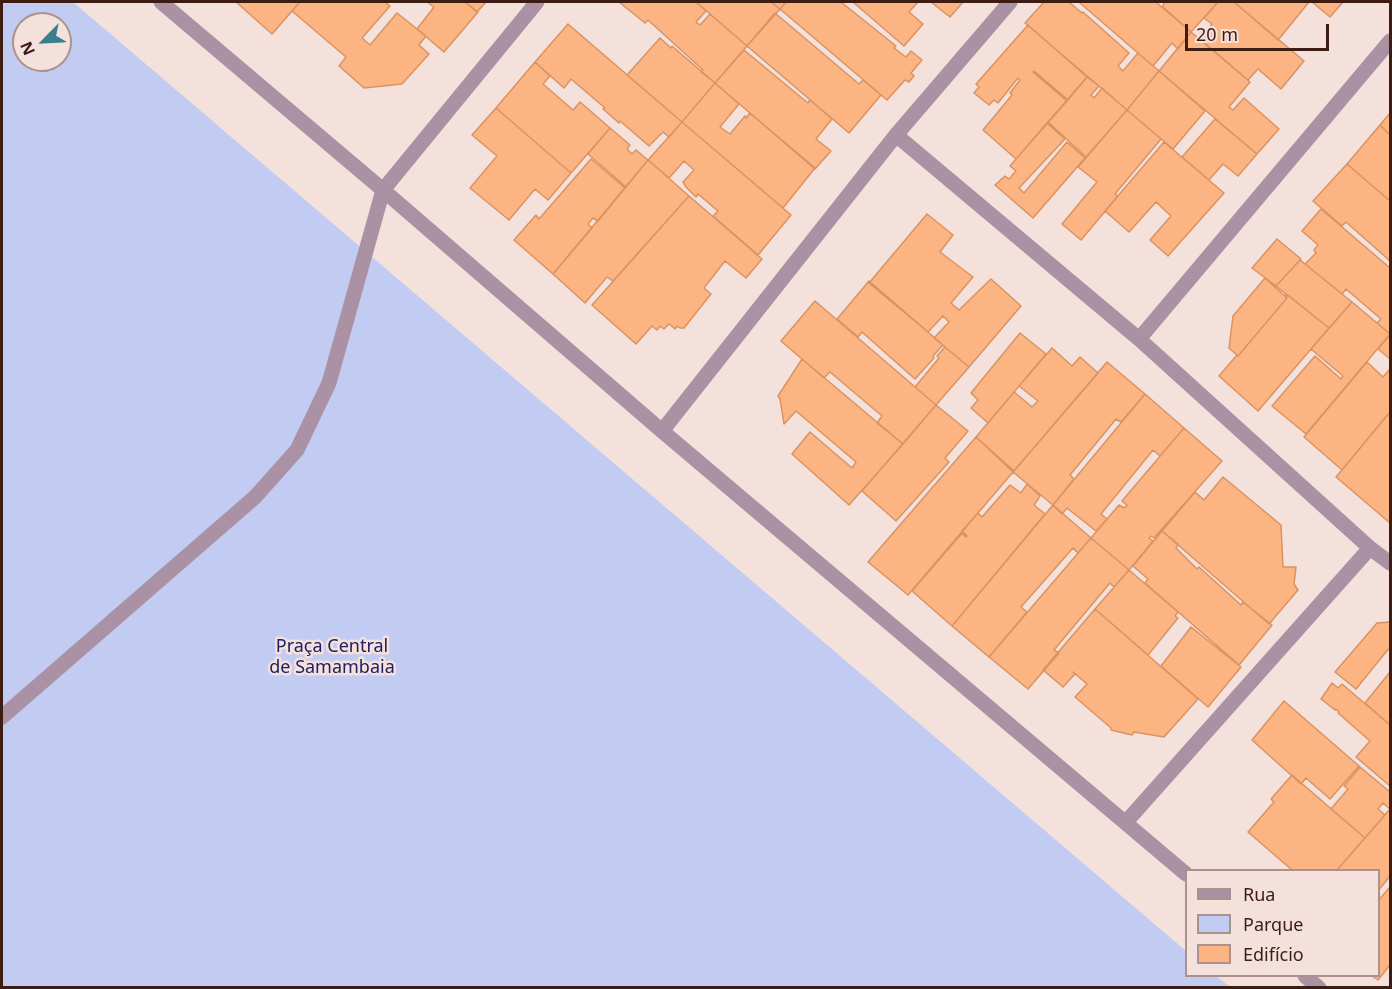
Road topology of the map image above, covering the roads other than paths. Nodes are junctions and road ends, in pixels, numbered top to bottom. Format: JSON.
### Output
{"nodes":[{"id":1,"x":161,"y":2,"type":"edge"},
{"id":2,"x":537,"y":2,"type":"edge"},
{"id":3,"x":1010,"y":2,"type":"edge"},
{"id":4,"x":1390,"y":41,"type":"edge"},
{"id":5,"x":896,"y":135,"type":"junction"},
{"id":6,"x":383,"y":190,"type":"junction"},
{"id":7,"x":1139,"y":339,"type":"junction"},
{"id":8,"x":662,"y":431,"type":"junction"},
{"id":9,"x":1370,"y":548,"type":"junction"},
{"id":10,"x":1390,"y":563,"type":"edge"},
{"id":11,"x":2,"y":717,"type":"edge"},
{"id":12,"x":1126,"y":822,"type":"junction"},
{"id":13,"x":1185,"y":873,"type":"edge"},
{"id":14,"x":1307,"y":977,"type":"edge"},
{"id":15,"x":1319,"y":987,"type":"edge"}],
"edges":[{"from":1,"to":6,"type":"street"},
{"from":2,"to":6,"type":"street"},
{"from":3,"to":5,"type":"street"},
{"from":4,"to":7,"type":"street"},
{"from":5,"to":7,"type":"street"},
{"from":5,"to":8,"type":"street"},
{"from":6,"to":8,"type":"street"},
{"from":6,"to":11,"type":"street"},
{"from":7,"to":9,"type":"street"},
{"from":8,"to":12,"type":"street"},
{"from":9,"to":10,"type":"street"},
{"from":9,"to":12,"type":"street"},
{"from":12,"to":13,"type":"street"},
{"from":14,"to":15,"type":"street"}]}
